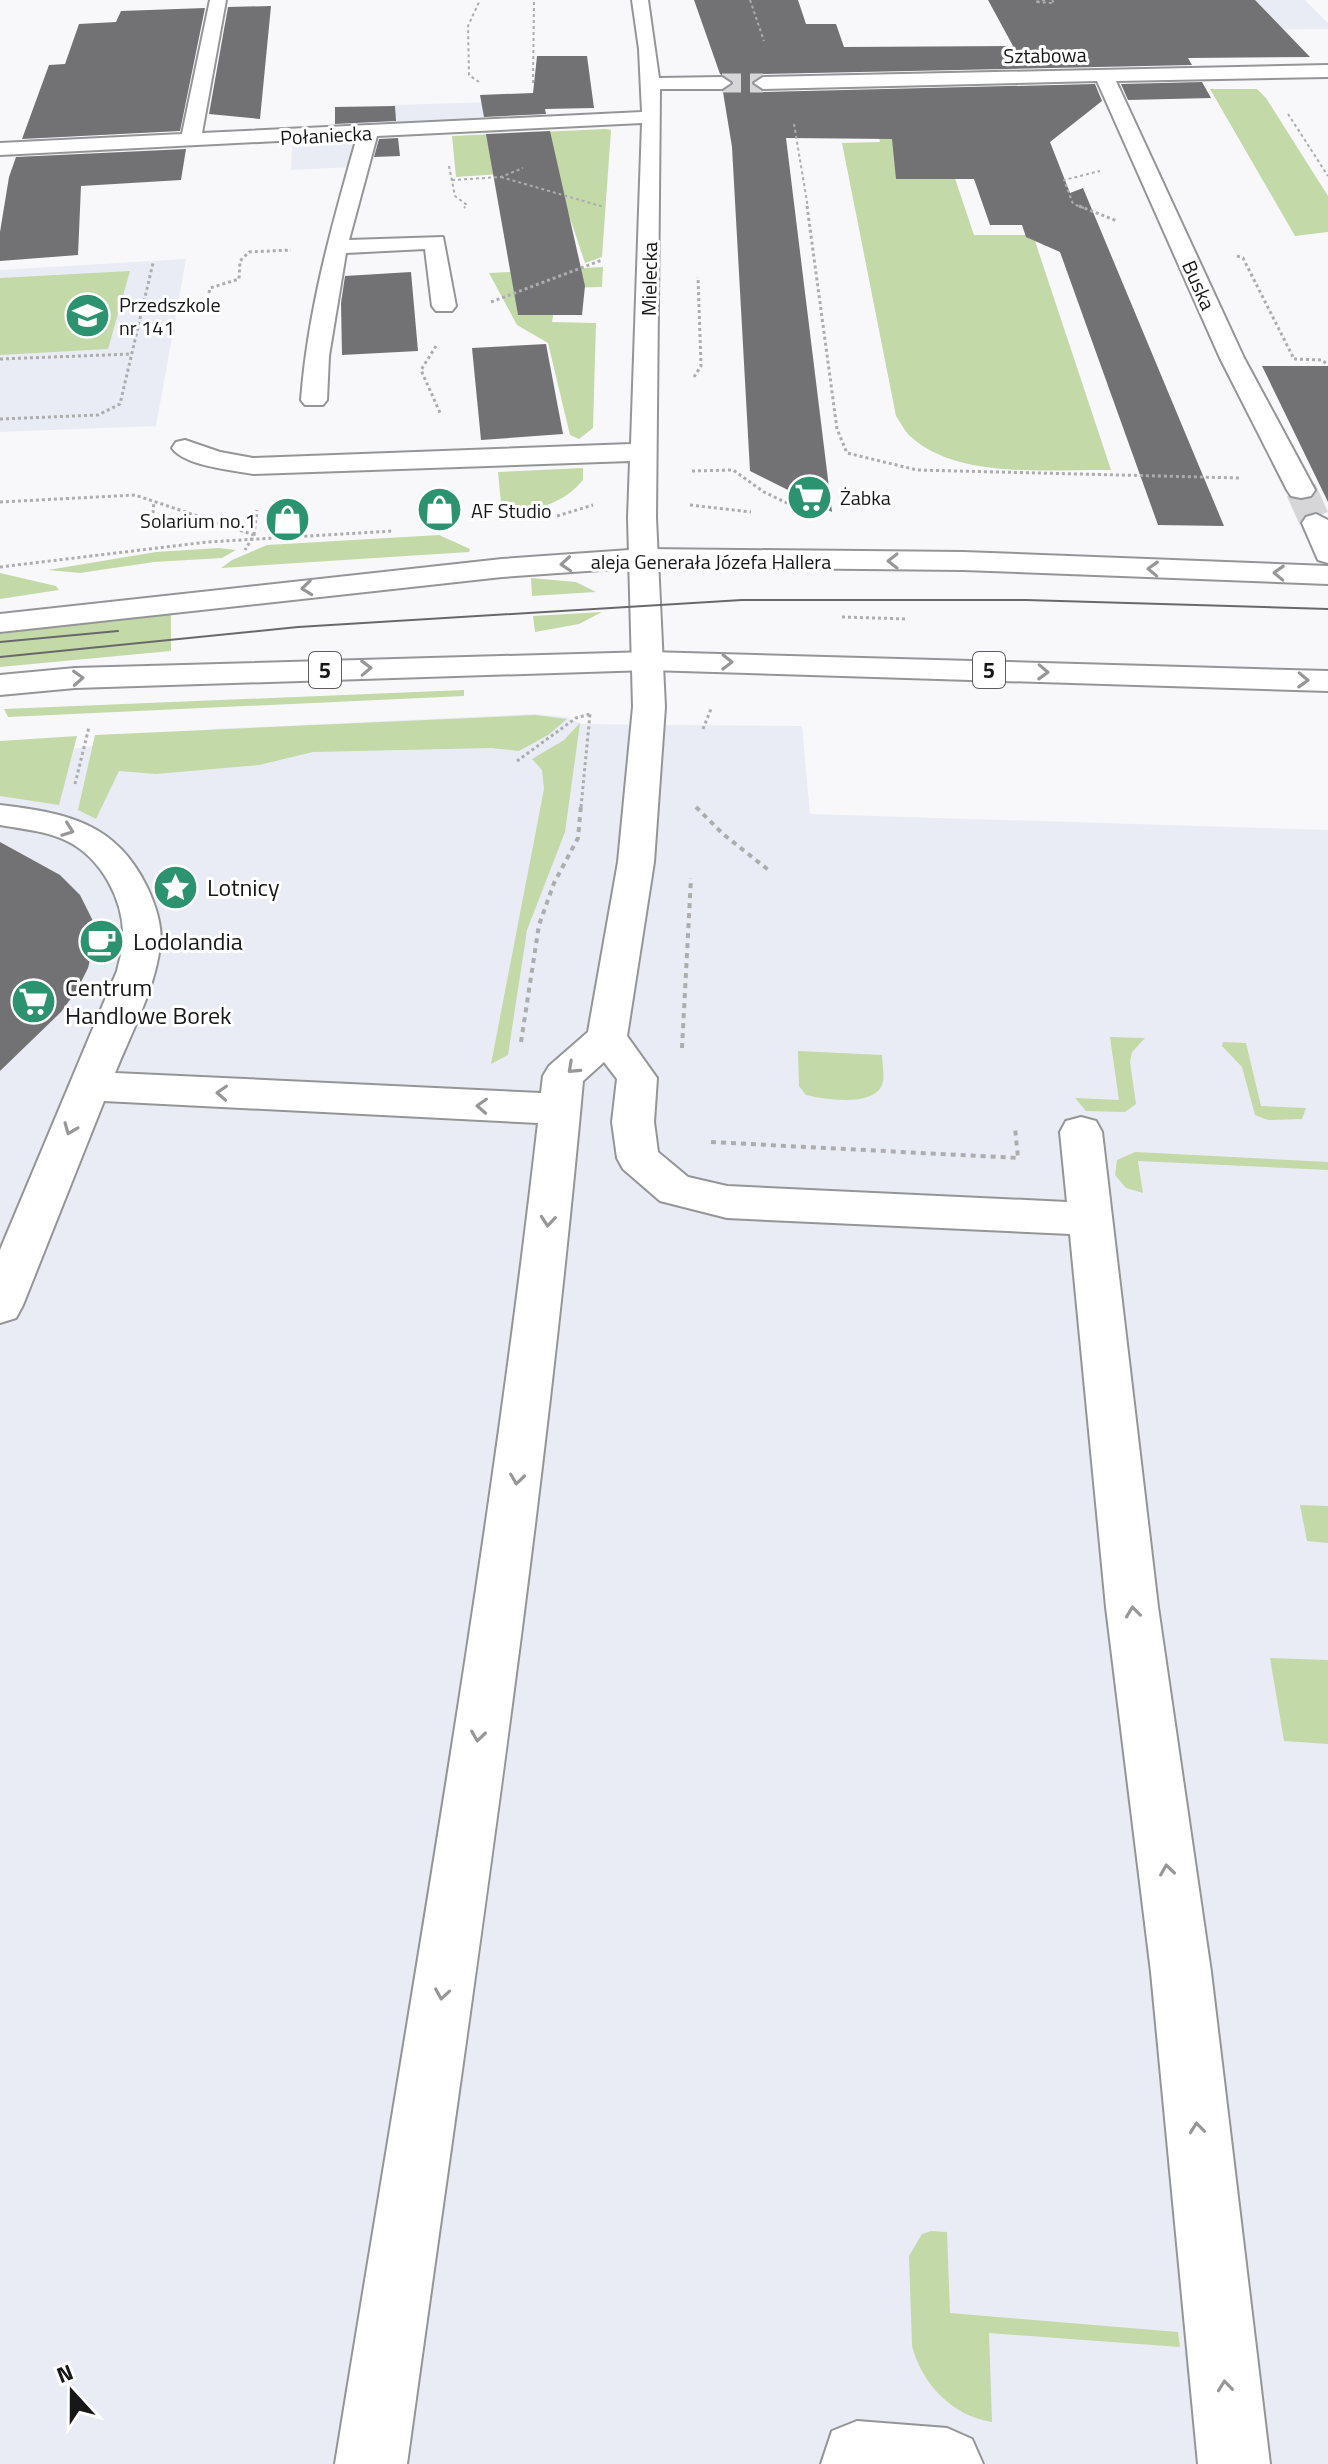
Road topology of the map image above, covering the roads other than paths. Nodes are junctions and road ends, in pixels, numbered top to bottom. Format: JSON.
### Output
{"nodes":[{"id":1,"x":218,"y":0,"type":"edge"},
{"id":2,"x":640,"y":0,"type":"edge"},
{"id":3,"x":1328,"y":71,"type":"edge"},
{"id":4,"x":1104,"y":76,"type":"junction"},
{"id":5,"x":722,"y":83,"type":"tunnel mouth"},
{"id":6,"x":767,"y":83,"type":"tunnel mouth"},
{"id":7,"x":650,"y":84,"type":"junction"},
{"id":8,"x":652,"y":117,"type":"junction"},
{"id":9,"x":368,"y":133,"type":"junction"},
{"id":10,"x":190,"y":142,"type":"junction"},
{"id":11,"x":0,"y":149,"type":"edge"},
{"id":12,"x":336,"y":247,"type":"junction"},
{"id":13,"x":444,"y":306,"type":"dead end"},
{"id":14,"x":314,"y":400,"type":"dead end"},
{"id":15,"x":185,"y":448,"type":"dead end"},
{"id":16,"x":644,"y":452,"type":"junction"},
{"id":17,"x":1299,"y":486,"type":"tunnel mouth"},
{"id":18,"x":1316,"y":523,"type":"tunnel mouth"},
{"id":19,"x":1328,"y":554,"type":"edge"},
{"id":20,"x":644,"y":558,"type":"junction"},
{"id":21,"x":1328,"y":575,"type":"edge"},
{"id":22,"x":0,"y":623,"type":"edge"},
{"id":23,"x":649,"y":661,"type":"junction"},
{"id":24,"x":1328,"y":681,"type":"edge"},
{"id":25,"x":0,"y":685,"type":"edge"},
{"id":26,"x":0,"y":815,"type":"edge"},
{"id":27,"x":607,"y":1037,"type":"junction"},
{"id":28,"x":87,"y":1086,"type":"junction"},
{"id":29,"x":560,"y":1109,"type":"junction"},
{"id":30,"x":1081,"y":1132,"type":"dead end"},
{"id":31,"x":1090,"y":1219,"type":"junction"},
{"id":32,"x":0,"y":1305,"type":"edge"},
{"id":33,"x":371,"y":2464,"type":"edge"},
{"id":34,"x":857,"y":2464,"type":"edge"},
{"id":35,"x":947,"y":2464,"type":"edge"},
{"id":36,"x":1234,"y":2464,"type":"edge"}],
"edges":[{"from":1,"to":10,"type":"street"},
{"from":2,"to":7,"type":"street","name":"Mielecka"},
{"from":3,"to":4,"type":"street","name":"Sztabowa"},
{"from":4,"to":6,"type":"street","name":"Sztabowa"},
{"from":4,"to":17,"type":"street","name":"Buska"},
{"from":5,"to":7,"type":"street"},
{"from":7,"to":8,"type":"street","name":"Mielecka"},
{"from":8,"to":9,"type":"street","name":"Połaniecka"},
{"from":8,"to":16,"type":"street","name":"Mielecka"},
{"from":9,"to":10,"type":"street","name":"Połaniecka"},
{"from":9,"to":12,"type":"street"},
{"from":10,"to":11,"type":"street","name":"Połaniecka"},
{"from":12,"to":13,"type":"street"},
{"from":12,"to":14,"type":"street"},
{"from":15,"to":16,"type":"street"},
{"from":16,"to":20,"type":"street","name":"Mielecka"},
{"from":18,"to":19,"type":"street"},
{"from":21,"to":20,"type":"street","name":"aleja Generała Józefa Hallera","one_way":true},
{"from":20,"to":22,"type":"street","name":"aleja Generała Józefa Hallera","one_way":true},
{"from":20,"to":23,"type":"street","name":"Mielecka"},
{"from":23,"to":24,"type":"street","number":"5","one_way":true},
{"from":25,"to":23,"type":"street","number":"5","one_way":true},
{"from":23,"to":27,"type":"street","name":"Mielecka"},
{"from":26,"to":28,"type":"street","one_way":true},
{"from":27,"to":29,"type":"street","one_way":true},
{"from":27,"to":31,"type":"street"},
{"from":29,"to":28,"type":"street","one_way":true},
{"from":28,"to":32,"type":"street","one_way":true},
{"from":29,"to":33,"type":"street","one_way":true},
{"from":30,"to":31,"type":"street"},
{"from":36,"to":31,"type":"street","one_way":true},
{"from":34,"to":35,"type":"street"}]}
